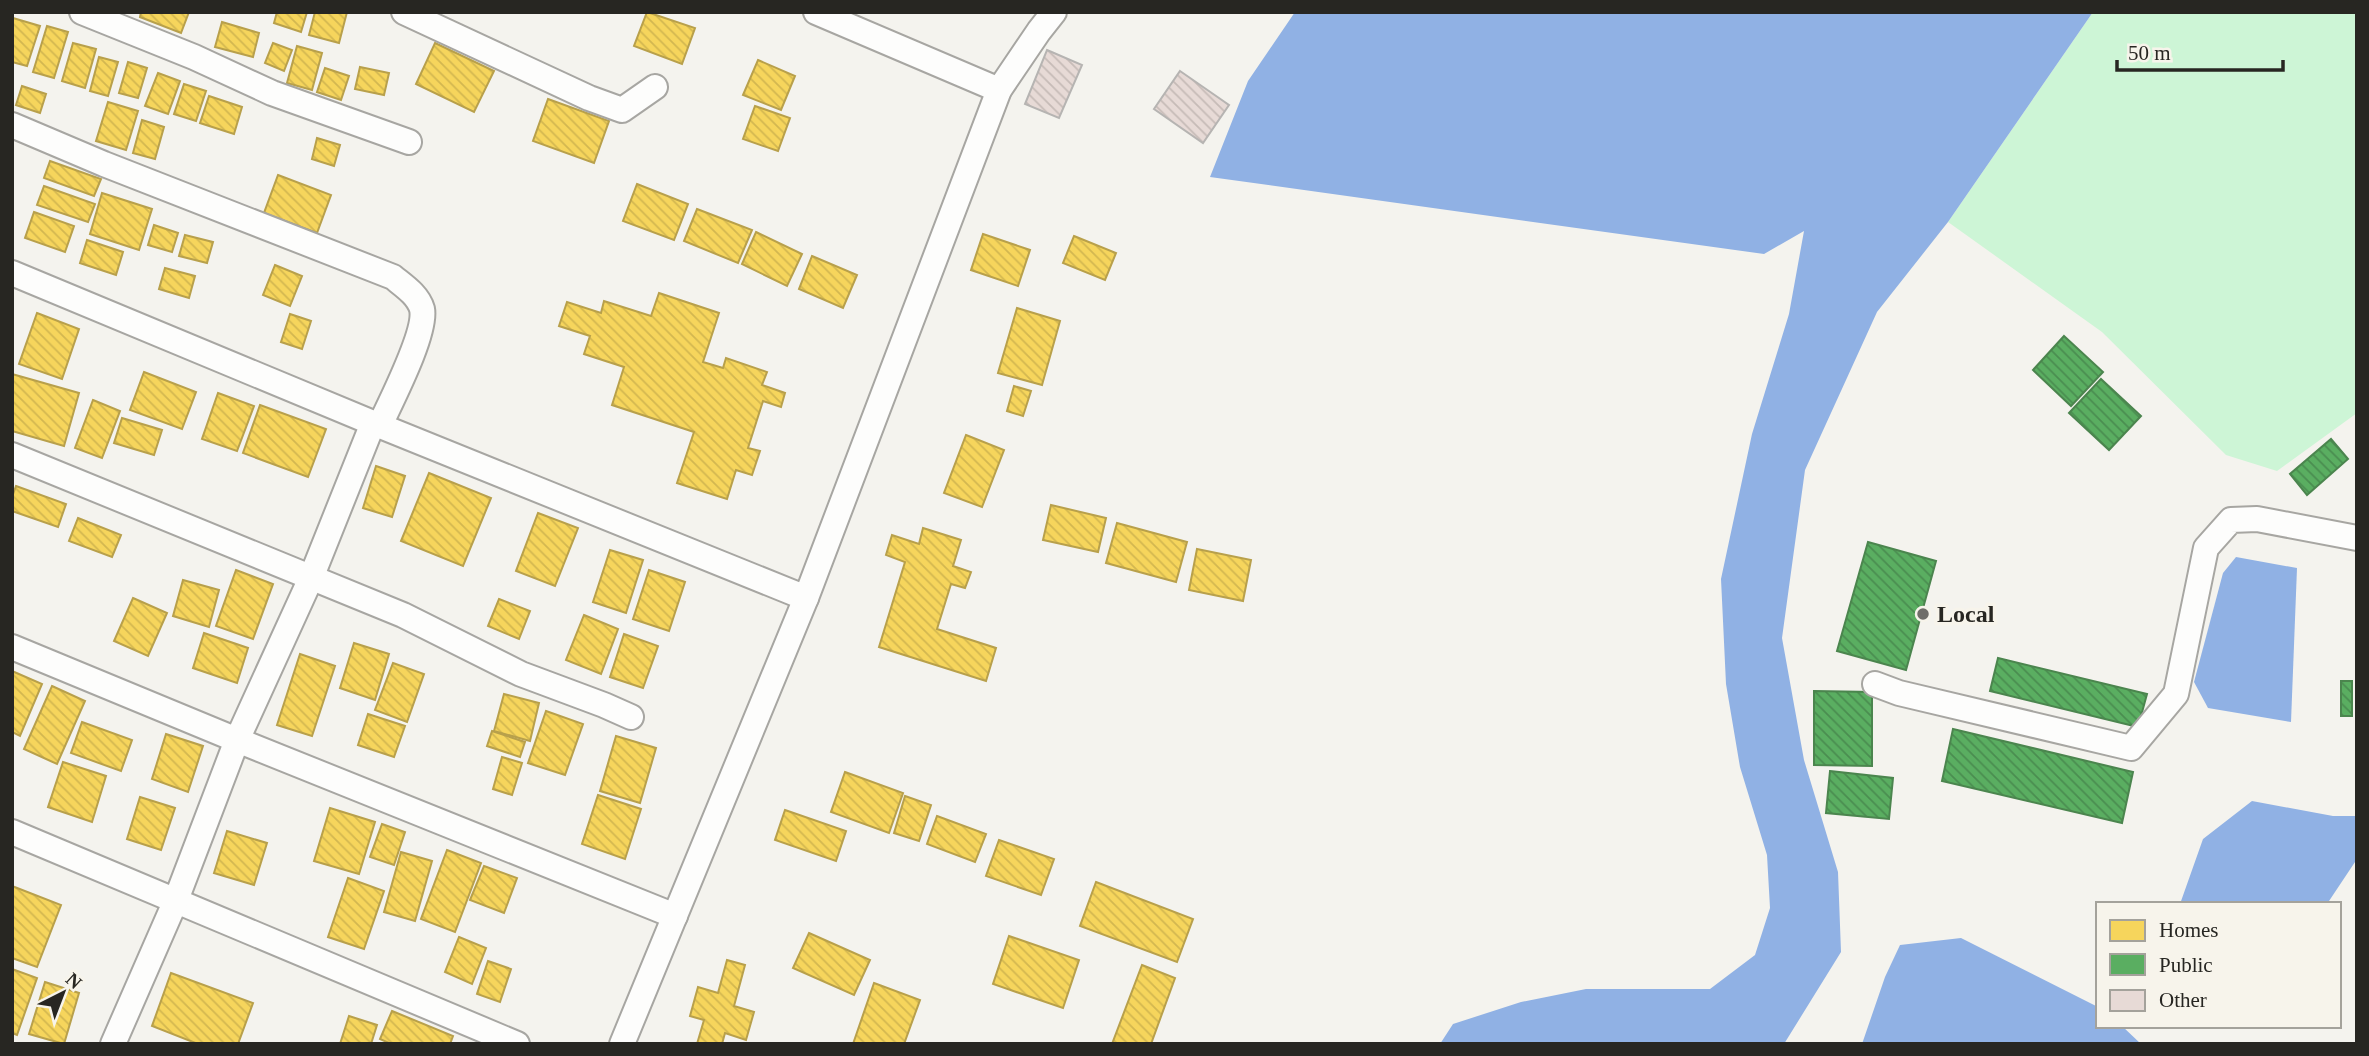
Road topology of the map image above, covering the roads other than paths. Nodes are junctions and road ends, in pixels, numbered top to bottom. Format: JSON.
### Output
{"nodes":[{"id":1,"x":82,"y":12,"type":"edge"},
{"id":2,"x":404,"y":12,"type":"edge"},
{"id":3,"x":816,"y":12,"type":"edge"},
{"id":4,"x":1054,"y":12,"type":"edge"},
{"id":5,"x":655,"y":87,"type":"dead end"},
{"id":6,"x":999,"y":90,"type":"junction"},
{"id":7,"x":12,"y":125,"type":"edge"},
{"id":8,"x":409,"y":142,"type":"dead end"},
{"id":9,"x":12,"y":273,"type":"edge"},
{"id":10,"x":376,"y":424,"type":"junction"},
{"id":11,"x":12,"y":455,"type":"edge"},
{"id":12,"x":2357,"y":538,"type":"edge"},
{"id":13,"x":311,"y":578,"type":"junction"},
{"id":14,"x":806,"y":598,"type":"junction"},
{"id":15,"x":12,"y":647,"type":"edge"},
{"id":16,"x":1875,"y":684,"type":"dead end"},
{"id":17,"x":631,"y":717,"type":"dead end"},
{"id":18,"x":237,"y":740,"type":"junction"},
{"id":19,"x":12,"y":832,"type":"edge"},
{"id":20,"x":176,"y":900,"type":"junction"},
{"id":21,"x":675,"y":916,"type":"junction"},
{"id":22,"x":113,"y":1044,"type":"edge"},
{"id":23,"x":517,"y":1044,"type":"edge"},
{"id":24,"x":622,"y":1044,"type":"edge"}],
"edges":[{"from":1,"to":8,"type":"street"},
{"from":2,"to":5,"type":"street"},
{"from":3,"to":6,"type":"street"},
{"from":4,"to":6,"type":"street"},
{"from":6,"to":14,"type":"street"},
{"from":7,"to":10,"type":"street"},
{"from":9,"to":10,"type":"street"},
{"from":10,"to":13,"type":"street"},
{"from":10,"to":14,"type":"street"},
{"from":11,"to":13,"type":"street"},
{"from":12,"to":16,"type":"street"},
{"from":13,"to":17,"type":"street"},
{"from":13,"to":18,"type":"street"},
{"from":14,"to":21,"type":"street"},
{"from":15,"to":18,"type":"street"},
{"from":18,"to":20,"type":"street"},
{"from":18,"to":21,"type":"street"},
{"from":19,"to":20,"type":"street"},
{"from":20,"to":22,"type":"street"},
{"from":20,"to":23,"type":"street"},
{"from":21,"to":24,"type":"street"}]}
